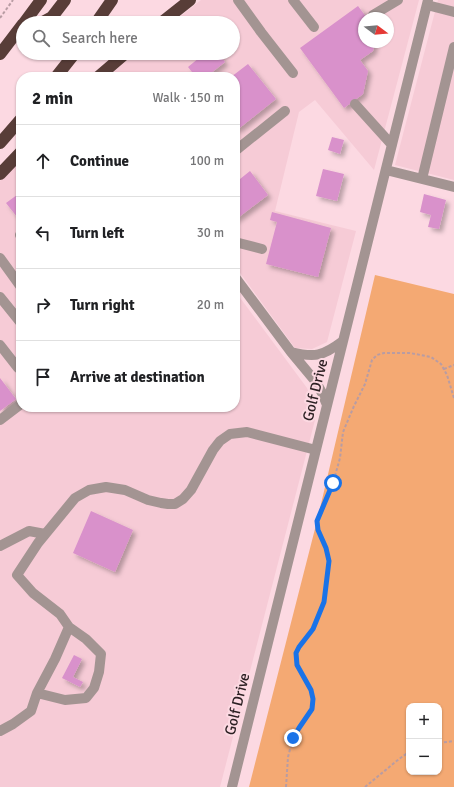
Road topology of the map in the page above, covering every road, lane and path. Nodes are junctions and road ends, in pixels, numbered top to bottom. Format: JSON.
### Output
{"nodes":[{"id":1,"x":13,"y":0,"type":"edge"},
{"id":2,"x":41,"y":0,"type":"edge"},
{"id":3,"x":65,"y":0,"type":"edge"},
{"id":4,"x":112,"y":0,"type":"edge"},
{"id":5,"x":190,"y":0,"type":"edge"},
{"id":6,"x":238,"y":0,"type":"edge"},
{"id":7,"x":293,"y":0,"type":"edge"},
{"id":8,"x":398,"y":0,"type":"edge"},
{"id":9,"x":428,"y":3,"type":"edge"},
{"id":10,"x":378,"y":12,"type":"edge"},
{"id":11,"x":454,"y":12,"type":"edge"},
{"id":12,"x":28,"y":16,"type":"edge"},
{"id":13,"x":53,"y":16,"type":"edge"},
{"id":14,"x":101,"y":16,"type":"edge"},
{"id":15,"x":170,"y":16,"type":"edge"},
{"id":16,"x":0,"y":18,"type":"edge"},
{"id":17,"x":314,"y":27,"type":"dead end"},
{"id":18,"x":16,"y":33,"type":"edge"},
{"id":19,"x":16,"y":37,"type":"edge"},
{"id":20,"x":10,"y":41,"type":"junction"},
{"id":21,"x":454,"y":47,"type":"edge"},
{"id":22,"x":0,"y":54,"type":"edge"},
{"id":23,"x":69,"y":60,"type":"edge"},
{"id":24,"x":118,"y":60,"type":"edge"},
{"id":25,"x":60,"y":72,"type":"edge"},
{"id":26,"x":104,"y":72,"type":"edge"},
{"id":27,"x":293,"y":73,"type":"dead end"},
{"id":28,"x":355,"y":104,"type":"dead end"},
{"id":29,"x":285,"y":111,"type":"dead end"},
{"id":30,"x":16,"y":125,"type":"edge"},
{"id":31,"x":0,"y":143,"type":"edge"},
{"id":32,"x":392,"y":145,"type":"junction"},
{"id":33,"x":240,"y":147,"type":"edge"},
{"id":34,"x":16,"y":157,"type":"edge"},
{"id":35,"x":386,"y":170,"type":"junction"},
{"id":36,"x":0,"y":174,"type":"edge"},
{"id":37,"x":422,"y":179,"type":"junction"},
{"id":38,"x":454,"y":187,"type":"edge"},
{"id":39,"x":240,"y":243,"type":"edge"},
{"id":40,"x":262,"y":249,"type":"dead end"},
{"id":41,"x":0,"y":258,"type":"edge"},
{"id":42,"x":16,"y":280,"type":"edge"},
{"id":43,"x":240,"y":283,"type":"edge"},
{"id":44,"x":0,"y":297,"type":"edge"},
{"id":45,"x":16,"y":318,"type":"edge"},
{"id":46,"x":343,"y":341,"type":"junction"},
{"id":47,"x":0,"y":345,"type":"edge"},
{"id":48,"x":291,"y":352,"type":"junction"},
{"id":49,"x":16,"y":365,"type":"edge"},
{"id":50,"x":454,"y":365,"type":"edge"},
{"id":51,"x":444,"y":369,"type":"junction"},
{"id":52,"x":454,"y":398,"type":"edge"},
{"id":53,"x":327,"y":405,"type":"junction"},
{"id":54,"x":16,"y":408,"type":"edge"},
{"id":55,"x":0,"y":420,"type":"edge"},
{"id":56,"x":316,"y":450,"type":"junction"},
{"id":57,"x":45,"y":534,"type":"junction"},
{"id":58,"x":0,"y":546,"type":"edge"},
{"id":59,"x":69,"y":627,"type":"junction"},
{"id":60,"x":37,"y":693,"type":"junction"},
{"id":61,"x":0,"y":731,"type":"edge"},
{"id":62,"x":454,"y":741,"type":"edge"},
{"id":63,"x":442,"y":743,"type":"edge"},
{"id":64,"x":406,"y":754,"type":"edge"},
{"id":65,"x":232,"y":787,"type":"edge"},
{"id":66,"x":286,"y":787,"type":"edge"},
{"id":67,"x":364,"y":787,"type":"edge"}],
"edges":[{"from":1,"to":16,"type":"path"},
{"from":2,"to":12,"type":"highway"},
{"from":3,"to":13,"type":"highway"},
{"from":4,"to":14,"type":"highway"},
{"from":5,"to":15,"type":"highway"},
{"from":6,"to":27,"type":"street"},
{"from":7,"to":17,"type":"street"},
{"from":8,"to":10,"type":"street"},
{"from":9,"to":11,"type":"street"},
{"from":9,"to":32,"type":"street","name":"Golf Drive"},
{"from":18,"to":20,"type":"highway"},
{"from":19,"to":20,"type":"highway"},
{"from":20,"to":22,"type":"highway"},
{"from":21,"to":37,"type":"street"},
{"from":23,"to":25,"type":"highway"},
{"from":24,"to":26,"type":"highway"},
{"from":28,"to":32,"type":"street"},
{"from":29,"to":33,"type":"street"},
{"from":30,"to":31,"type":"highway"},
{"from":32,"to":35,"type":"street","name":"Golf Drive"},
{"from":34,"to":36,"type":"highway"},
{"from":35,"to":37,"type":"street"},
{"from":35,"to":46,"type":"street","name":"Golf Drive"},
{"from":37,"to":38,"type":"street"},
{"from":39,"to":40,"type":"street"},
{"from":41,"to":42,"type":"street"},
{"from":43,"to":48,"type":"street"},
{"from":44,"to":45,"type":"street"},
{"from":46,"to":48,"type":"street"},
{"from":46,"to":53,"type":"street","name":"Golf Drive"},
{"from":47,"to":49,"type":"street"},
{"from":48,"to":53,"type":"street"},
{"from":50,"to":51,"type":"path"},
{"from":51,"to":52,"type":"path"},
{"from":51,"to":66,"type":"path"},
{"from":53,"to":56,"type":"street","name":"Golf Drive"},
{"from":54,"to":55,"type":"street"},
{"from":56,"to":57,"type":"street"},
{"from":56,"to":65,"type":"street","name":"Golf Drive"},
{"from":57,"to":58,"type":"street"},
{"from":57,"to":59,"type":"street"},
{"from":59,"to":60,"type":"street"},
{"from":59,"to":60,"type":"street"},
{"from":60,"to":61,"type":"street"},
{"from":62,"to":63,"type":"path"},
{"from":64,"to":67,"type":"path"}]}
